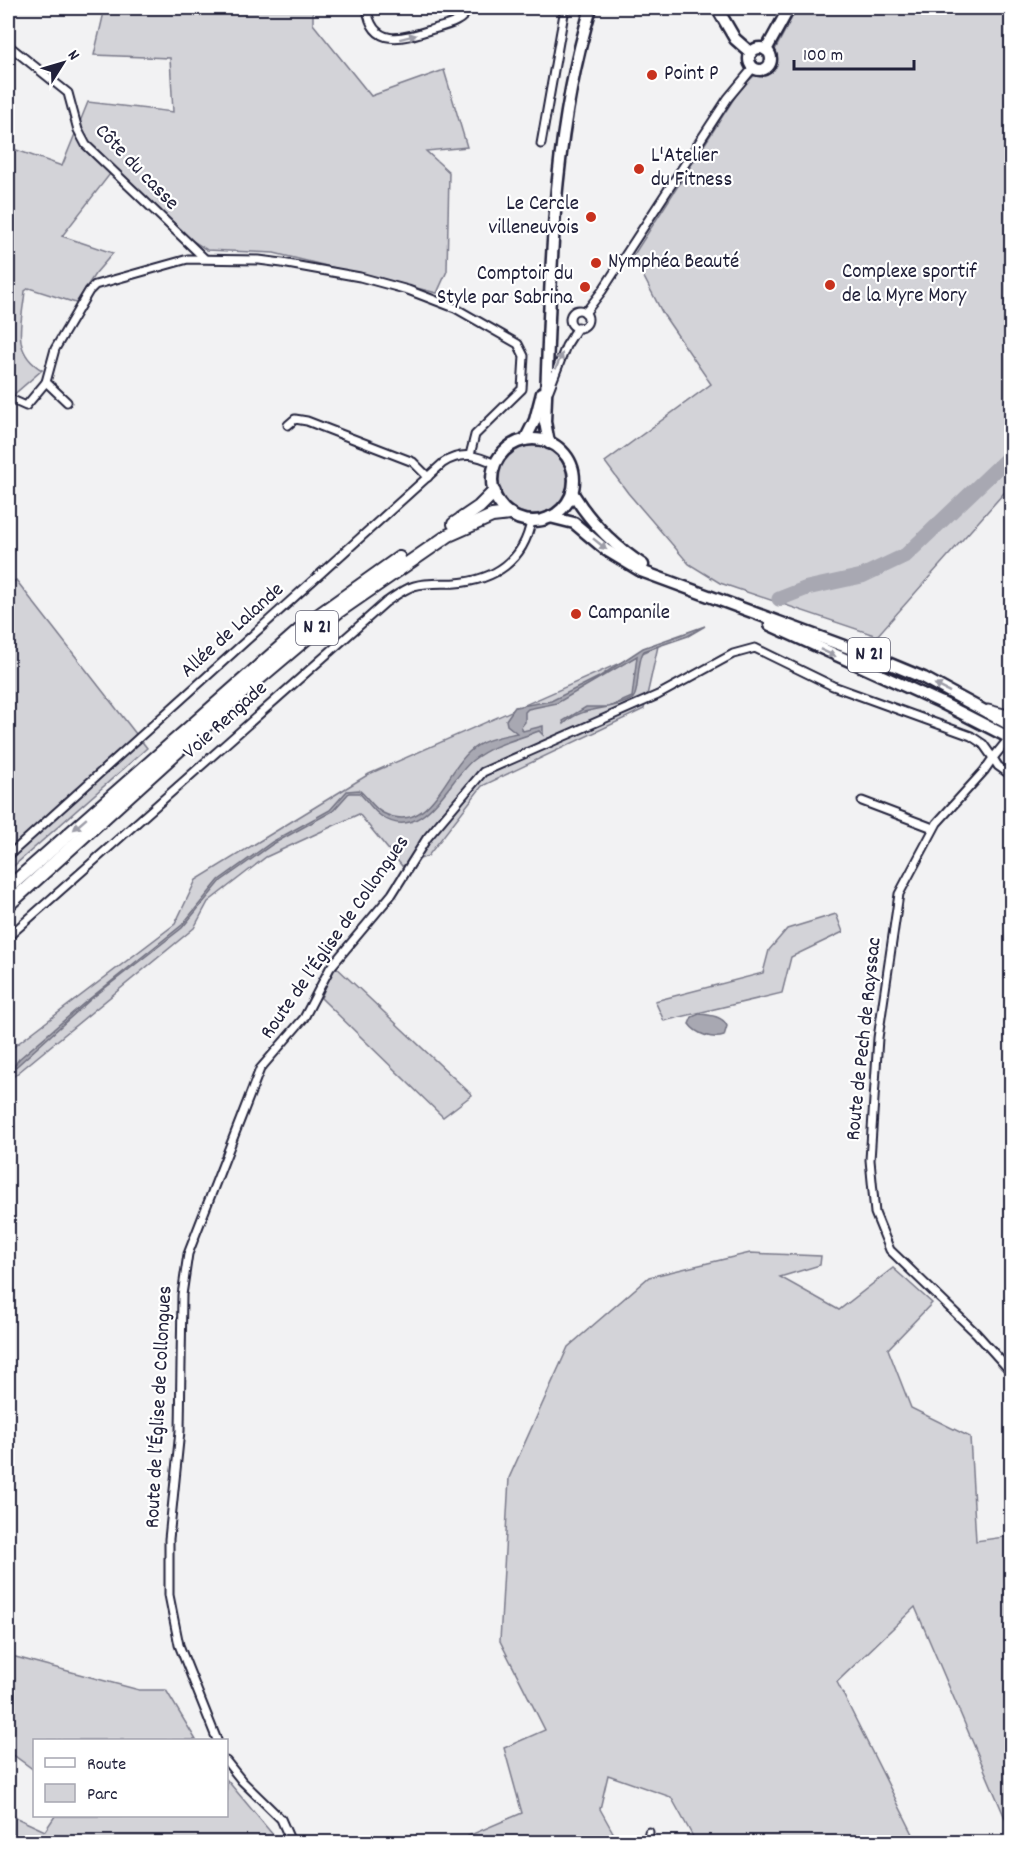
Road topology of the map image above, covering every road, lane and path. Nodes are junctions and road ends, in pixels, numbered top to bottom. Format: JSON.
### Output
{"nodes":[{"id":1,"x":367,"y":8,"type":"edge"},
{"id":2,"x":468,"y":8,"type":"edge"},
{"id":3,"x":565,"y":8,"type":"edge"},
{"id":4,"x":591,"y":8,"type":"edge"},
{"id":5,"x":717,"y":8,"type":"edge"},
{"id":6,"x":789,"y":8,"type":"edge"},
{"id":7,"x":8,"y":45,"type":"edge"},
{"id":8,"x":766,"y":50,"type":"junction"},
{"id":9,"x":750,"y":53,"type":"junction"},
{"id":10,"x":753,"y":68,"type":"junction"},
{"id":11,"x":541,"y":144,"type":"dead end"},
{"id":12,"x":204,"y":258,"type":"junction"},
{"id":13,"x":585,"y":313,"type":"junction"},
{"id":14,"x":578,"y":327,"type":"junction"},
{"id":15,"x":547,"y":375,"type":"junction"},
{"id":16,"x":46,"y":382,"type":"junction"},
{"id":17,"x":546,"y":398,"type":"junction"},
{"id":18,"x":8,"y":399,"type":"edge"},
{"id":19,"x":67,"y":402,"type":"dead end"},
{"id":20,"x":288,"y":425,"type":"dead end"},
{"id":21,"x":525,"y":440,"type":"junction"},
{"id":22,"x":549,"y":443,"type":"junction"},
{"id":23,"x":470,"y":455,"type":"junction"},
{"id":24,"x":495,"y":464,"type":"junction"},
{"id":25,"x":428,"y":477,"type":"junction"},
{"id":26,"x":494,"y":492,"type":"junction"},
{"id":27,"x":572,"y":492,"type":"junction"},
{"id":28,"x":510,"y":514,"type":"junction"},
{"id":29,"x":550,"y":517,"type":"junction"},
{"id":30,"x":531,"y":521,"type":"junction"},
{"id":31,"x":671,"y":582,"type":"junction"},
{"id":32,"x":718,"y":601,"type":"junction"},
{"id":33,"x":968,"y":702,"type":"junction"},
{"id":34,"x":1011,"y":715,"type":"edge"},
{"id":35,"x":1011,"y":726,"type":"edge"},
{"id":36,"x":1010,"y":738,"type":"edge"},
{"id":37,"x":993,"y":758,"type":"junction"},
{"id":38,"x":1011,"y":776,"type":"edge"},
{"id":39,"x":862,"y":801,"type":"dead end"},
{"id":40,"x":933,"y":828,"type":"junction"},
{"id":41,"x":8,"y":856,"type":"edge"},
{"id":42,"x":8,"y":888,"type":"edge"},
{"id":43,"x":8,"y":904,"type":"edge"},
{"id":44,"x":8,"y":937,"type":"edge"},
{"id":45,"x":1011,"y":1373,"type":"edge"},
{"id":46,"x":217,"y":1739,"type":"edge"},
{"id":47,"x":228,"y":1764,"type":"edge"},
{"id":48,"x":649,"y":1832,"type":"dead end"},
{"id":49,"x":291,"y":1842,"type":"edge"},
{"id":50,"x":648,"y":1842,"type":"edge"}],
"edges":[{"from":1,"to":2,"type":"street","one_way":true},
{"from":3,"to":11,"type":"street"},
{"from":4,"to":15,"type":"main road"},
{"from":5,"to":9,"type":"main road"},
{"from":6,"to":8,"type":"main road"},
{"from":7,"to":12,"type":"street","name":"Côte du casse"},
{"from":8,"to":9,"type":"main road"},
{"from":8,"to":10,"type":"main road"},
{"from":9,"to":10,"type":"main road"},
{"from":10,"to":13,"type":"street"},
{"from":12,"to":16,"type":"street"},
{"from":12,"to":23,"type":"street"},
{"from":13,"to":14,"type":"street"},
{"from":13,"to":14,"type":"street"},
{"from":17,"to":14,"type":"street","one_way":true},
{"from":15,"to":17,"type":"main road"},
{"from":15,"to":21,"type":"main road"},
{"from":16,"to":18,"type":"street"},
{"from":16,"to":19,"type":"street"},
{"from":17,"to":22,"type":"main road"},
{"from":20,"to":25,"type":"street"},
{"from":21,"to":22,"type":"main road"},
{"from":21,"to":24,"type":"main road"},
{"from":22,"to":27,"type":"main road"},
{"from":23,"to":24,"type":"street"},
{"from":23,"to":25,"type":"street","name":"Allée de Lalande"},
{"from":24,"to":26,"type":"main road"},
{"from":25,"to":41,"type":"street","name":"Allée de Lalande"},
{"from":26,"to":28,"type":"main road"},
{"from":26,"to":42,"type":"highway","number":"N 21","one_way":true},
{"from":27,"to":29,"type":"main road"},
{"from":27,"to":31,"type":"main road","number":"N 21"},
{"from":28,"to":30,"type":"main road"},
{"from":28,"to":43,"type":"highway","number":"N 21"},
{"from":29,"to":30,"type":"main road"},
{"from":29,"to":31,"type":"main road","number":"N 21","one_way":true},
{"from":30,"to":44,"type":"street","name":"Voie Rengade"},
{"from":31,"to":32,"type":"main road","number":"N 21"},
{"from":33,"to":32,"type":"main road","number":"N 21","one_way":true},
{"from":32,"to":36,"type":"main road","number":"N 21","one_way":true},
{"from":33,"to":34,"type":"street"},
{"from":33,"to":35,"type":"main road","number":"N 21"},
{"from":36,"to":37,"type":"street","name":"Route de Pech de Rayssac"},
{"from":37,"to":38,"type":"street"},
{"from":37,"to":40,"type":"street","name":"Route de Pech de Rayssac"},
{"from":37,"to":46,"type":"street","name":"Route de l’Église de Collongues"},
{"from":39,"to":40,"type":"street"},
{"from":40,"to":45,"type":"street","name":"Route de Pech de Rayssac"},
{"from":47,"to":49,"type":"street"},
{"from":48,"to":50,"type":"street"}]}
